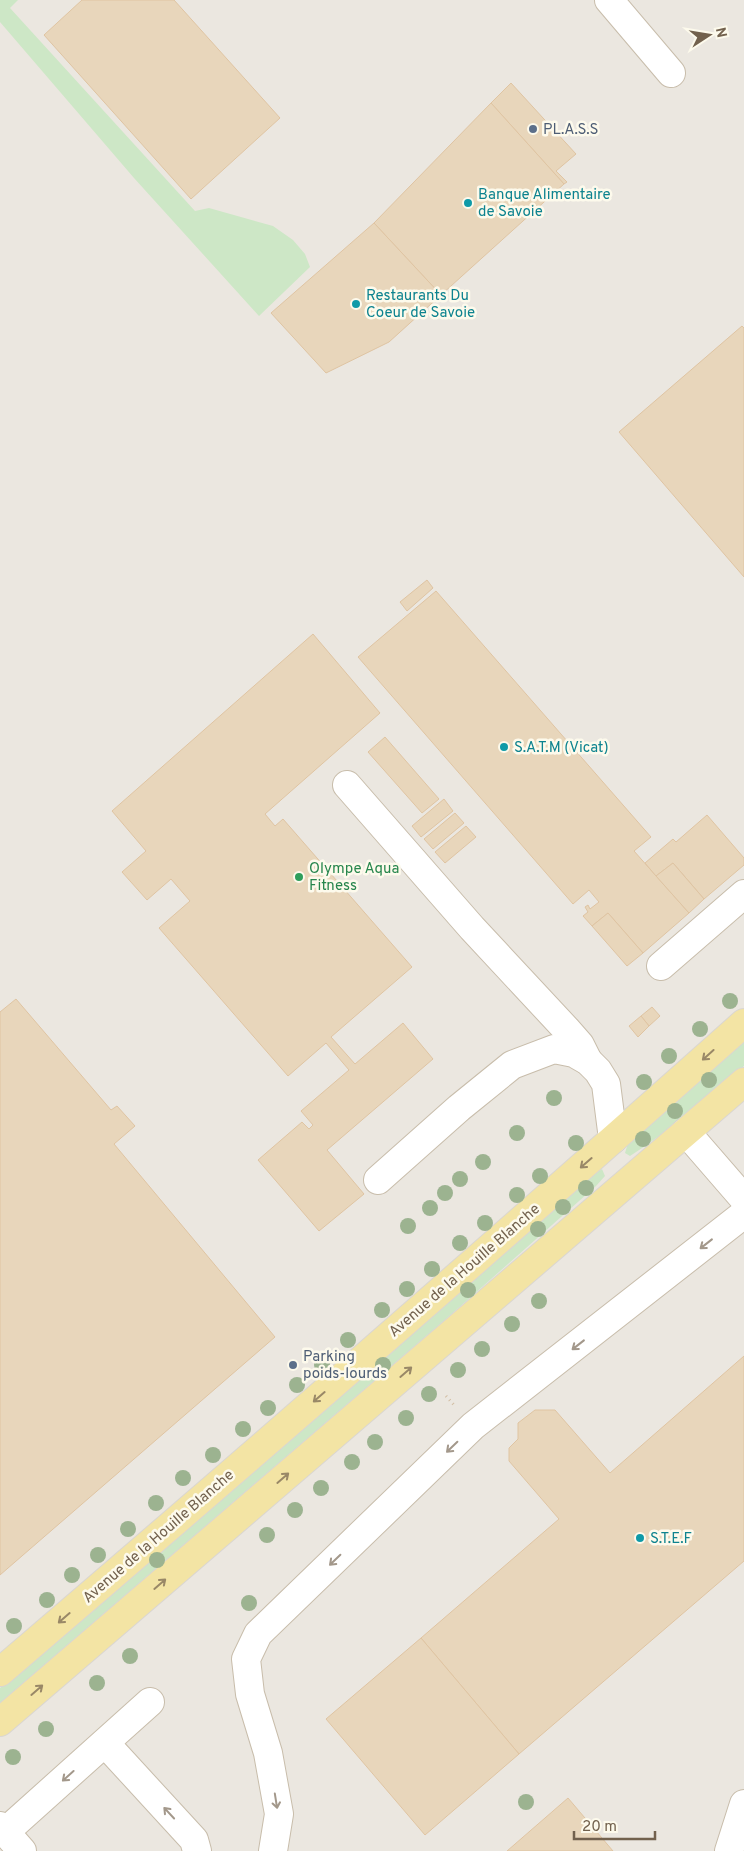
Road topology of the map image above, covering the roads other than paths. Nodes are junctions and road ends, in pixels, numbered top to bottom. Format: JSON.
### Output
{"nodes":[{"id":1,"x":609,"y":0,"type":"edge"},
{"id":2,"x":671,"y":73,"type":"dead end"},
{"id":3,"x":347,"y":785,"type":"dead end"},
{"id":4,"x":744,"y":894,"type":"edge"},
{"id":5,"x":661,"y":966,"type":"dead end"},
{"id":6,"x":744,"y":1022,"type":"edge"},
{"id":7,"x":588,"y":1061,"type":"junction"},
{"id":8,"x":744,"y":1082,"type":"edge"},
{"id":9,"x":686,"y":1132,"type":"junction"},
{"id":10,"x":613,"y":1139,"type":"junction"},
{"id":11,"x":378,"y":1180,"type":"dead end"},
{"id":12,"x":744,"y":1199,"type":"edge"},
{"id":13,"x":744,"y":1214,"type":"edge"},
{"id":14,"x":0,"y":1672,"type":"edge"},
{"id":15,"x":150,"y":1702,"type":"dead end"},
{"id":16,"x":0,"y":1722,"type":"edge"},
{"id":17,"x":105,"y":1743,"type":"junction"},
{"id":18,"x":744,"y":1804,"type":"edge"},
{"id":19,"x":9,"y":1836,"type":"edge"},
{"id":20,"x":197,"y":1851,"type":"edge"},
{"id":21,"x":273,"y":1851,"type":"edge"},
{"id":22,"x":729,"y":1851,"type":"edge"}],
"edges":[{"from":1,"to":2,"type":"street"},
{"from":3,"to":7,"type":"street"},
{"from":4,"to":5,"type":"street"},
{"from":6,"to":10,"type":"main road","name":"Avenue de la Houille Blanche","one_way":true},
{"from":7,"to":10,"type":"street"},
{"from":7,"to":11,"type":"street"},
{"from":8,"to":9,"type":"main road"},
{"from":9,"to":12,"type":"street"},
{"from":16,"to":9,"type":"main road","one_way":true},
{"from":10,"to":14,"type":"main road","name":"Avenue de la Houille Blanche","one_way":true},
{"from":13,"to":21,"type":"street","one_way":true},
{"from":15,"to":17,"type":"street"},
{"from":17,"to":19,"type":"street","one_way":true},
{"from":20,"to":17,"type":"street","one_way":true},
{"from":18,"to":22,"type":"street"}]}
